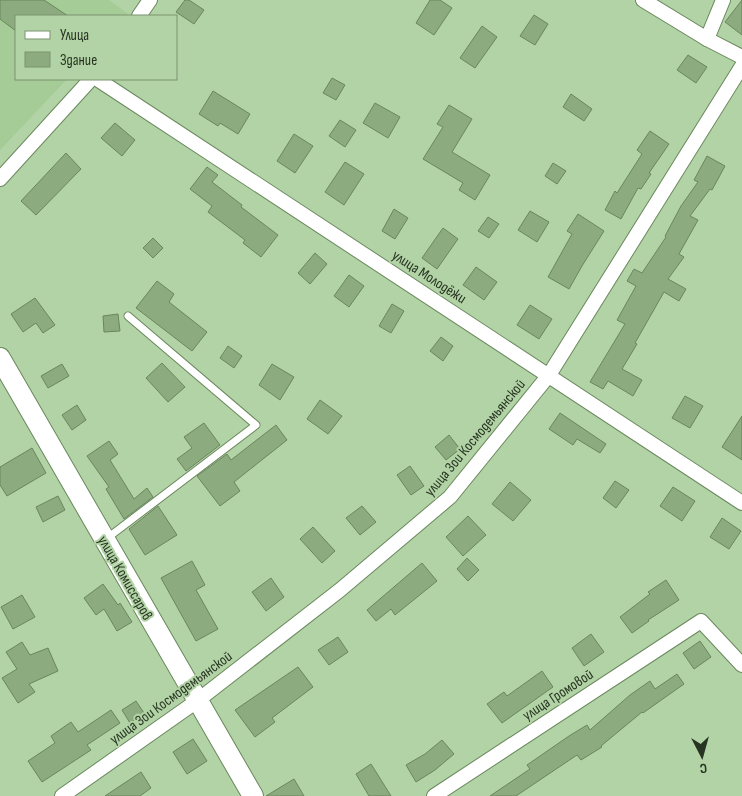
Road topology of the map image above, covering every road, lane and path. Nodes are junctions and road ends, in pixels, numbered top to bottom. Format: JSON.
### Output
{"nodes":[{"id":1,"x":150,"y":0,"type":"edge"},
{"id":2,"x":643,"y":0,"type":"edge"},
{"id":3,"x":723,"y":0,"type":"edge"},
{"id":4,"x":140,"y":15,"type":"edge"},
{"id":5,"x":707,"y":39,"type":"junction"},
{"id":6,"x":742,"y":57,"type":"edge"},
{"id":7,"x":742,"y":66,"type":"edge"},
{"id":8,"x":90,"y":80,"type":"edge"},
{"id":9,"x":99,"y":80,"type":"edge"},
{"id":10,"x":0,"y":179,"type":"edge"},
{"id":11,"x":128,"y":316,"type":"dead end"},
{"id":12,"x":0,"y":358,"type":"edge"},
{"id":13,"x":549,"y":375,"type":"junction"},
{"id":14,"x":742,"y":503,"type":"edge"},
{"id":15,"x":104,"y":541,"type":"junction"},
{"id":16,"x":742,"y":665,"type":"edge"},
{"id":17,"x":197,"y":701,"type":"junction"},
{"id":18,"x":62,"y":796,"type":"edge"},
{"id":19,"x":253,"y":796,"type":"edge"},
{"id":20,"x":434,"y":796,"type":"edge"}],
"edges":[{"from":1,"to":4,"type":"street"},
{"from":2,"to":5,"type":"street"},
{"from":3,"to":5,"type":"street"},
{"from":5,"to":6,"type":"street"},
{"from":7,"to":13,"type":"street","name":"улица Зои Космодемьянской"},
{"from":8,"to":10,"type":"street"},
{"from":9,"to":13,"type":"street","name":"улица Молодёжи"},
{"from":11,"to":15,"type":"lane"},
{"from":12,"to":15,"type":"main road","name":"улица Комиссаров"},
{"from":13,"to":14,"type":"street","name":"улица Молодёжи"},
{"from":13,"to":17,"type":"street","name":"улица Зои Космодемьянской"},
{"from":15,"to":17,"type":"main road","name":"улица Комиссаров"},
{"from":16,"to":20,"type":"street","name":"улица Громовой"},
{"from":17,"to":18,"type":"street","name":"улица Зои Космодемьянской"},
{"from":17,"to":19,"type":"main road","name":"улица Комиссаров"}]}
